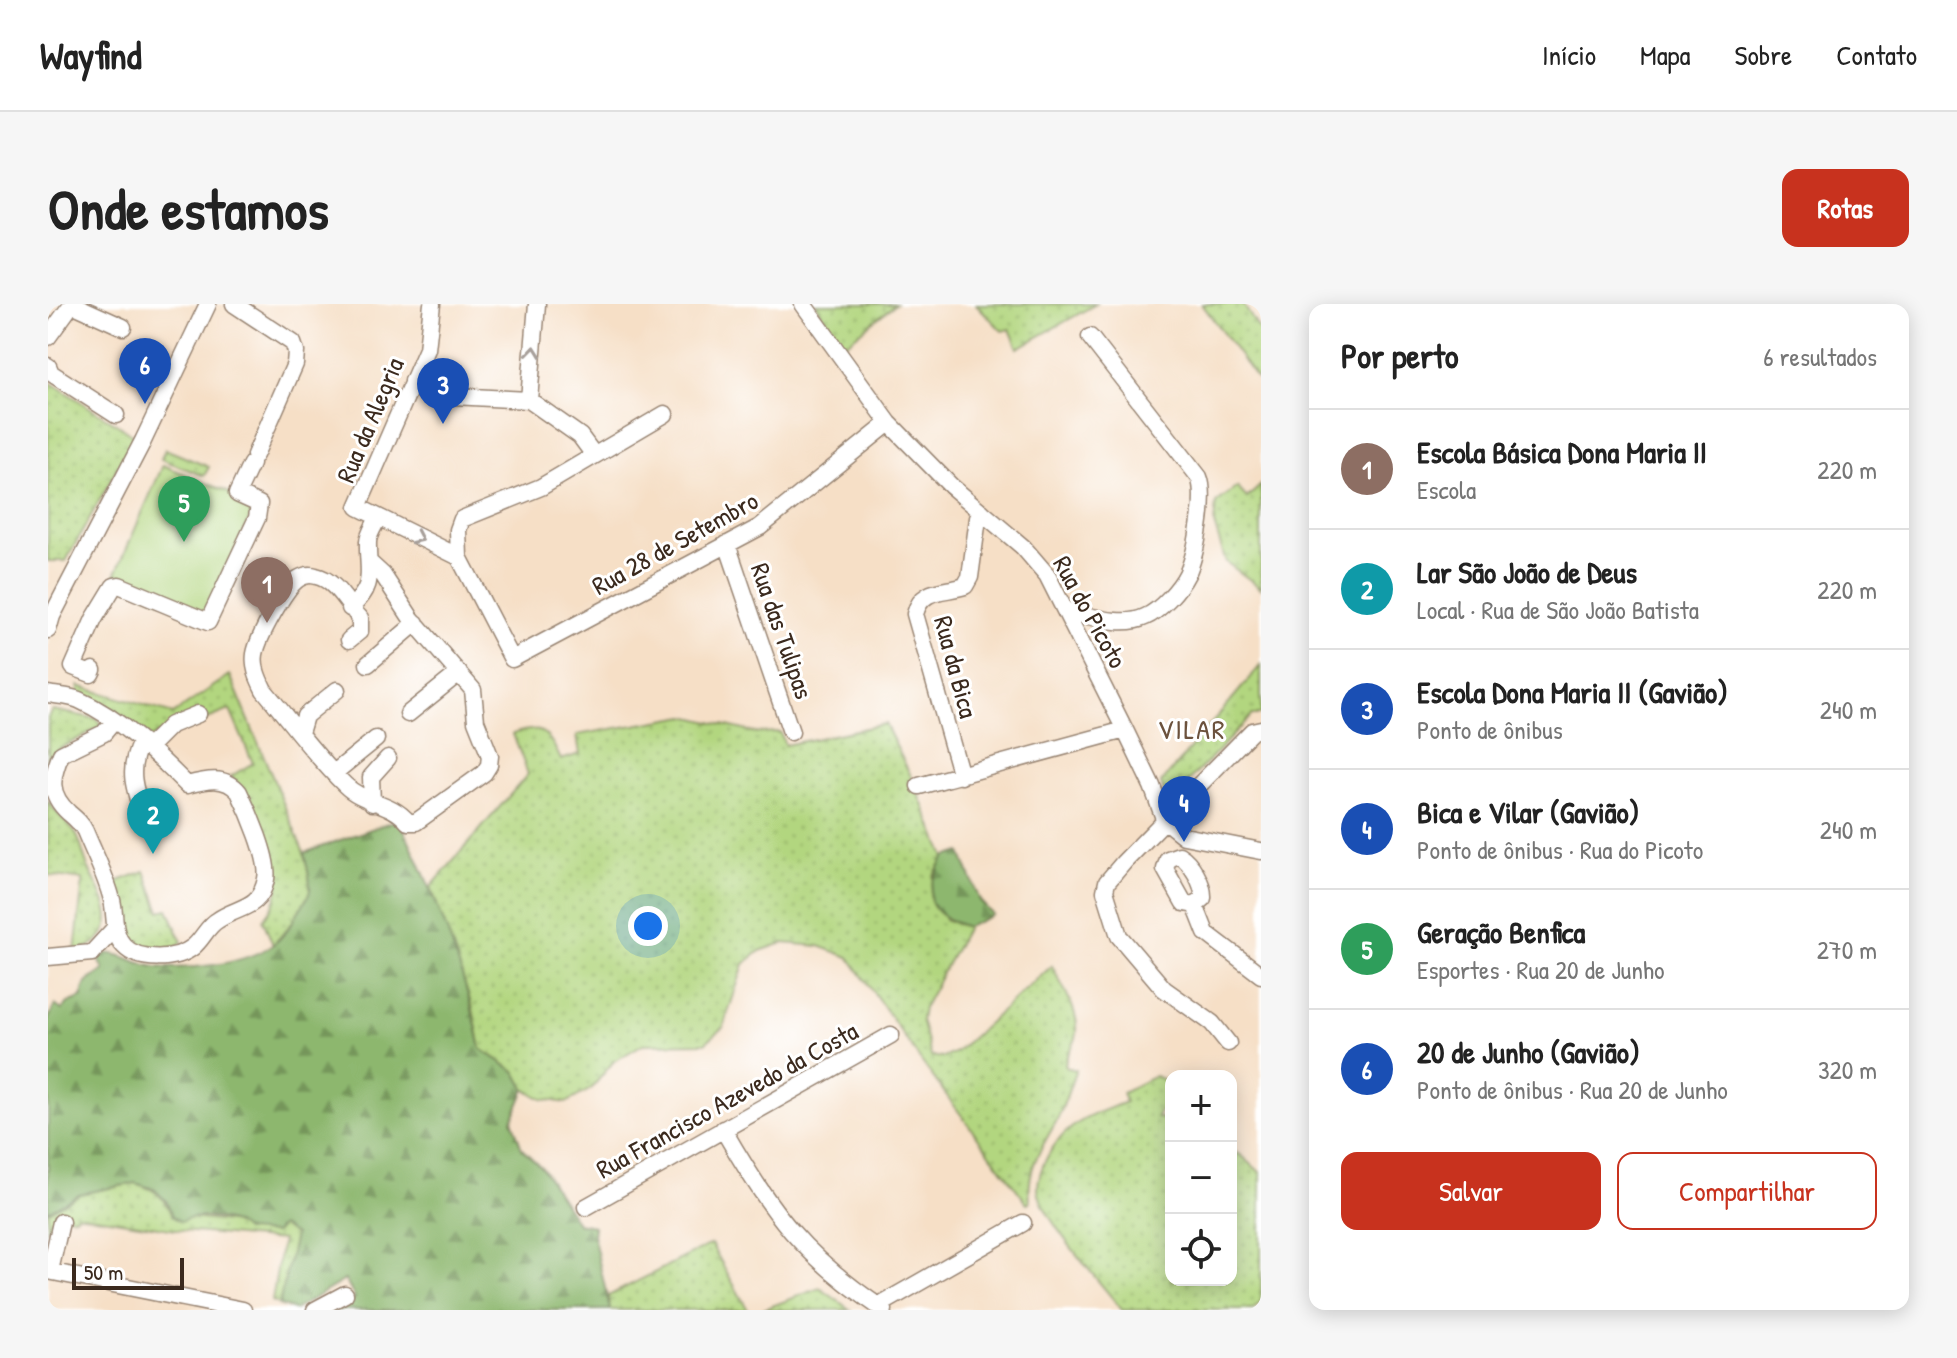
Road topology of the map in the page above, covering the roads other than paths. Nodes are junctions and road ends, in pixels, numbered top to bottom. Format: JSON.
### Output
{"nodes":[{"id":1,"x":72,"y":304,"type":"edge"},
{"id":2,"x":234,"y":304,"type":"edge"},
{"id":3,"x":432,"y":304,"type":"edge"},
{"id":4,"x":537,"y":304,"type":"edge"},
{"id":5,"x":803,"y":304,"type":"edge"},
{"id":6,"x":203,"y":306,"type":"edge"},
{"id":7,"x":123,"y":327,"type":"dead end"},
{"id":8,"x":48,"y":337,"type":"edge"},
{"id":9,"x":1090,"y":337,"type":"dead end"},
{"id":10,"x":48,"y":366,"type":"edge"},
{"id":11,"x":412,"y":381,"type":"junction"},
{"id":12,"x":529,"y":400,"type":"junction"},
{"id":13,"x":665,"y":414,"type":"dead end"},
{"id":14,"x":116,"y":415,"type":"dead end"},
{"id":15,"x":889,"y":423,"type":"junction"},
{"id":16,"x":594,"y":455,"type":"junction"},
{"id":17,"x":982,"y":512,"type":"junction"},
{"id":18,"x":378,"y":518,"type":"junction"},
{"id":19,"x":727,"y":544,"type":"junction"},
{"id":20,"x":459,"y":557,"type":"junction"},
{"id":21,"x":371,"y":564,"type":"junction"},
{"id":22,"x":350,"y":608,"type":"junction"},
{"id":23,"x":1066,"y":611,"type":"junction"},
{"id":24,"x":49,"y":618,"type":"edge"},
{"id":25,"x":416,"y":623,"type":"junction"},
{"id":26,"x":349,"y":640,"type":"dead end"},
{"id":27,"x":368,"y":664,"type":"dead end"},
{"id":28,"x":93,"y":670,"type":"dead end"},
{"id":29,"x":459,"y":673,"type":"junction"},
{"id":30,"x":337,"y":690,"type":"dead end"},
{"id":31,"x":48,"y":694,"type":"edge"},
{"id":32,"x":198,"y":714,"type":"dead end"},
{"id":33,"x":408,"y":714,"type":"dead end"},
{"id":34,"x":114,"y":721,"type":"junction"},
{"id":35,"x":1261,"y":729,"type":"edge"},
{"id":36,"x":1125,"y":730,"type":"junction"},
{"id":37,"x":791,"y":732,"type":"dead end"},
{"id":38,"x":300,"y":733,"type":"junction"},
{"id":39,"x":376,"y":739,"type":"dead end"},
{"id":40,"x":145,"y":745,"type":"junction"},
{"id":41,"x":388,"y":758,"type":"dead end"},
{"id":42,"x":334,"y":773,"type":"junction"},
{"id":43,"x":961,"y":776,"type":"junction"},
{"id":44,"x":919,"y":786,"type":"dead end"},
{"id":45,"x":372,"y":803,"type":"junction"},
{"id":46,"x":143,"y":815,"type":"dead end"},
{"id":47,"x":1165,"y":821,"type":"junction"},
{"id":48,"x":1261,"y":851,"type":"edge"},
{"id":49,"x":1195,"y":905,"type":"dead end"},
{"id":50,"x":115,"y":928,"type":"junction"},
{"id":51,"x":48,"y":957,"type":"edge"},
{"id":52,"x":1261,"y":975,"type":"edge"},
{"id":53,"x":891,"y":1035,"type":"dead end"},
{"id":54,"x":1228,"y":1043,"type":"dead end"},
{"id":55,"x":723,"y":1129,"type":"junction"},
{"id":56,"x":586,"y":1207,"type":"dead end"},
{"id":57,"x":61,"y":1222,"type":"dead end"},
{"id":58,"x":1023,"y":1223,"type":"dead end"},
{"id":59,"x":49,"y":1271,"type":"edge"},
{"id":60,"x":345,"y":1294,"type":"dead end"},
{"id":61,"x":881,"y":1308,"type":"edge"},
{"id":62,"x":243,"y":1310,"type":"edge"},
{"id":63,"x":315,"y":1310,"type":"edge"}],
"edges":[{"from":1,"to":7,"type":"street"},
{"from":1,"to":8,"type":"street"},
{"from":2,"to":28,"type":"street"},
{"from":3,"to":11,"type":"street","name":"Rua da Alegria"},
{"from":12,"to":4,"type":"street","one_way":true},
{"from":5,"to":15,"type":"street","name":"Rua do Picoto"},
{"from":6,"to":24,"type":"street"},
{"from":9,"to":23,"type":"street"},
{"from":10,"to":14,"type":"street"},
{"from":11,"to":12,"type":"street"},
{"from":11,"to":18,"type":"street","name":"Rua da Alegria"},
{"from":12,"to":16,"type":"street"},
{"from":13,"to":16,"type":"street"},
{"from":15,"to":17,"type":"street","name":"Rua do Picoto"},
{"from":15,"to":19,"type":"street","name":"Rua 28 de Setembro"},
{"from":16,"to":20,"type":"street"},
{"from":17,"to":23,"type":"street","name":"Rua do Picoto"},
{"from":17,"to":43,"type":"street","name":"Rua da Bica"},
{"from":18,"to":20,"type":"street","one_way":true},
{"from":18,"to":21,"type":"street"},
{"from":19,"to":20,"type":"street","name":"Rua 28 de Setembro"},
{"from":19,"to":37,"type":"street","name":"Rua das Tulipas"},
{"from":21,"to":22,"type":"street"},
{"from":21,"to":25,"type":"street"},
{"from":22,"to":26,"type":"street"},
{"from":22,"to":38,"type":"street"},
{"from":23,"to":36,"type":"street","name":"Rua do Picoto"},
{"from":25,"to":27,"type":"street"},
{"from":25,"to":29,"type":"street"},
{"from":29,"to":33,"type":"street"},
{"from":29,"to":45,"type":"street"},
{"from":30,"to":38,"type":"street"},
{"from":31,"to":34,"type":"street"},
{"from":32,"to":40,"type":"street"},
{"from":34,"to":40,"type":"street"},
{"from":34,"to":50,"type":"street"},
{"from":35,"to":47,"type":"street"},
{"from":36,"to":43,"type":"street"},
{"from":36,"to":47,"type":"street","name":"Rua do Picoto"},
{"from":38,"to":42,"type":"street"},
{"from":39,"to":42,"type":"street"},
{"from":40,"to":46,"type":"street"},
{"from":40,"to":50,"type":"street"},
{"from":41,"to":45,"type":"street"},
{"from":42,"to":45,"type":"street"},
{"from":43,"to":44,"type":"street"},
{"from":47,"to":48,"type":"street"},
{"from":47,"to":54,"type":"street"},
{"from":49,"to":52,"type":"street"},
{"from":50,"to":51,"type":"street"},
{"from":53,"to":55,"type":"street","name":"Rua Francisco Azevedo da Costa"},
{"from":55,"to":56,"type":"street","name":"Rua Francisco Azevedo da Costa"},
{"from":55,"to":61,"type":"street"},
{"from":57,"to":59,"type":"street"},
{"from":58,"to":61,"type":"street"},
{"from":59,"to":62,"type":"street"},
{"from":60,"to":63,"type":"street"}]}
